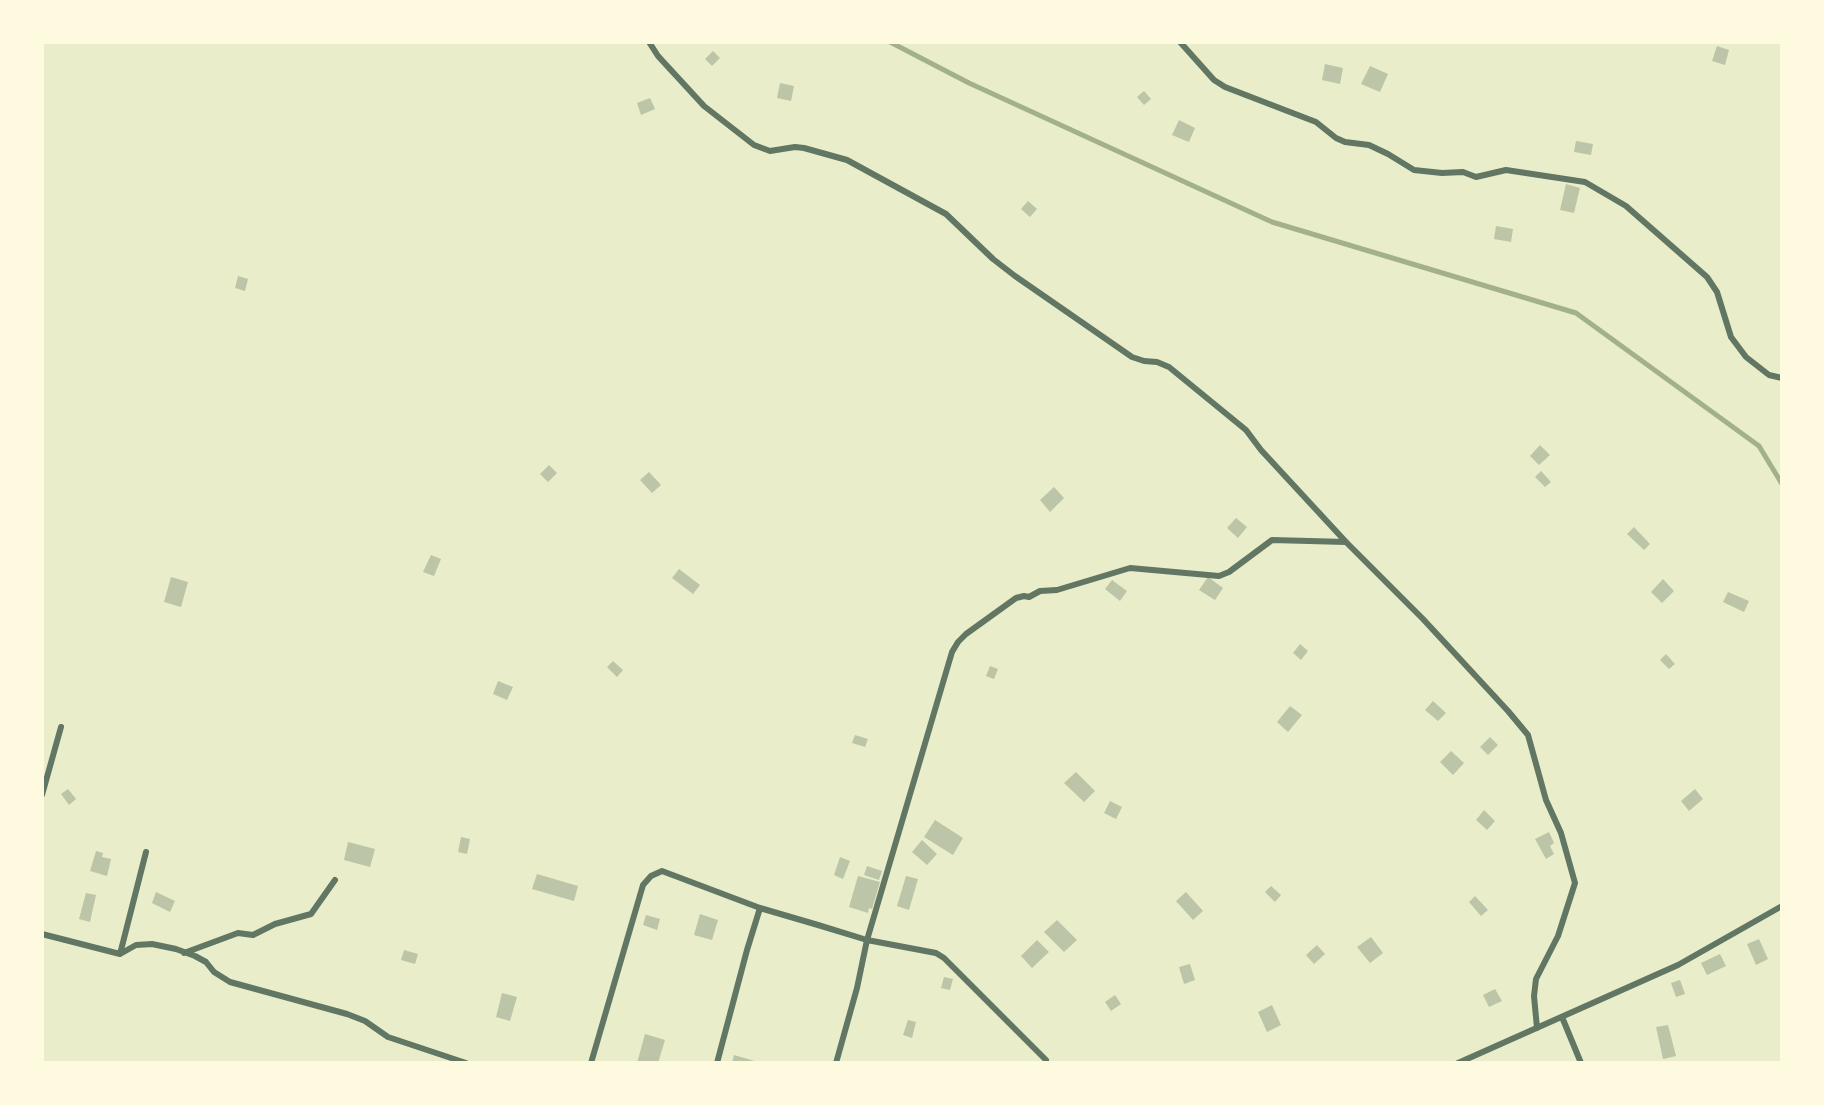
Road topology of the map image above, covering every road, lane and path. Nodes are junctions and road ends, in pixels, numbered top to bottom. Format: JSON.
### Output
{"nodes":[{"id":1,"x":649,"y":42,"type":"edge"},
{"id":2,"x":1180,"y":42,"type":"edge"},
{"id":3,"x":1782,"y":378,"type":"edge"},
{"id":4,"x":1346,"y":542,"type":"junction"},
{"id":5,"x":61,"y":728,"type":"dead end"},
{"id":6,"x":42,"y":795,"type":"edge"},
{"id":7,"x":146,"y":852,"type":"dead end"},
{"id":8,"x":335,"y":880,"type":"dead end"},
{"id":9,"x":1782,"y":906,"type":"edge"},
{"id":10,"x":760,"y":908,"type":"junction"},
{"id":11,"x":42,"y":934,"type":"edge"},
{"id":12,"x":867,"y":940,"type":"junction"},
{"id":13,"x":184,"y":953,"type":"junction"},
{"id":14,"x":120,"y":954,"type":"junction"},
{"id":15,"x":1562,"y":1017,"type":"junction"},
{"id":16,"x":1537,"y":1028,"type":"junction"},
{"id":17,"x":1046,"y":1060,"type":"dead end"},
{"id":18,"x":465,"y":1063,"type":"edge"},
{"id":19,"x":591,"y":1063,"type":"edge"},
{"id":20,"x":717,"y":1063,"type":"edge"},
{"id":21,"x":837,"y":1063,"type":"edge"},
{"id":22,"x":1458,"y":1063,"type":"edge"},
{"id":23,"x":1581,"y":1063,"type":"edge"}],
"edges":[{"from":1,"to":4,"type":"street"},
{"from":2,"to":3,"type":"street"},
{"from":4,"to":12,"type":"street"},
{"from":4,"to":16,"type":"street"},
{"from":5,"to":6,"type":"street"},
{"from":7,"to":14,"type":"street"},
{"from":8,"to":13,"type":"street"},
{"from":9,"to":15,"type":"street"},
{"from":10,"to":12,"type":"street"},
{"from":10,"to":19,"type":"street"},
{"from":10,"to":20,"type":"street"},
{"from":11,"to":14,"type":"street"},
{"from":12,"to":17,"type":"street"},
{"from":12,"to":21,"type":"street"},
{"from":13,"to":14,"type":"street"},
{"from":13,"to":18,"type":"street"},
{"from":15,"to":16,"type":"street"},
{"from":15,"to":23,"type":"street"},
{"from":16,"to":22,"type":"street"}]}
